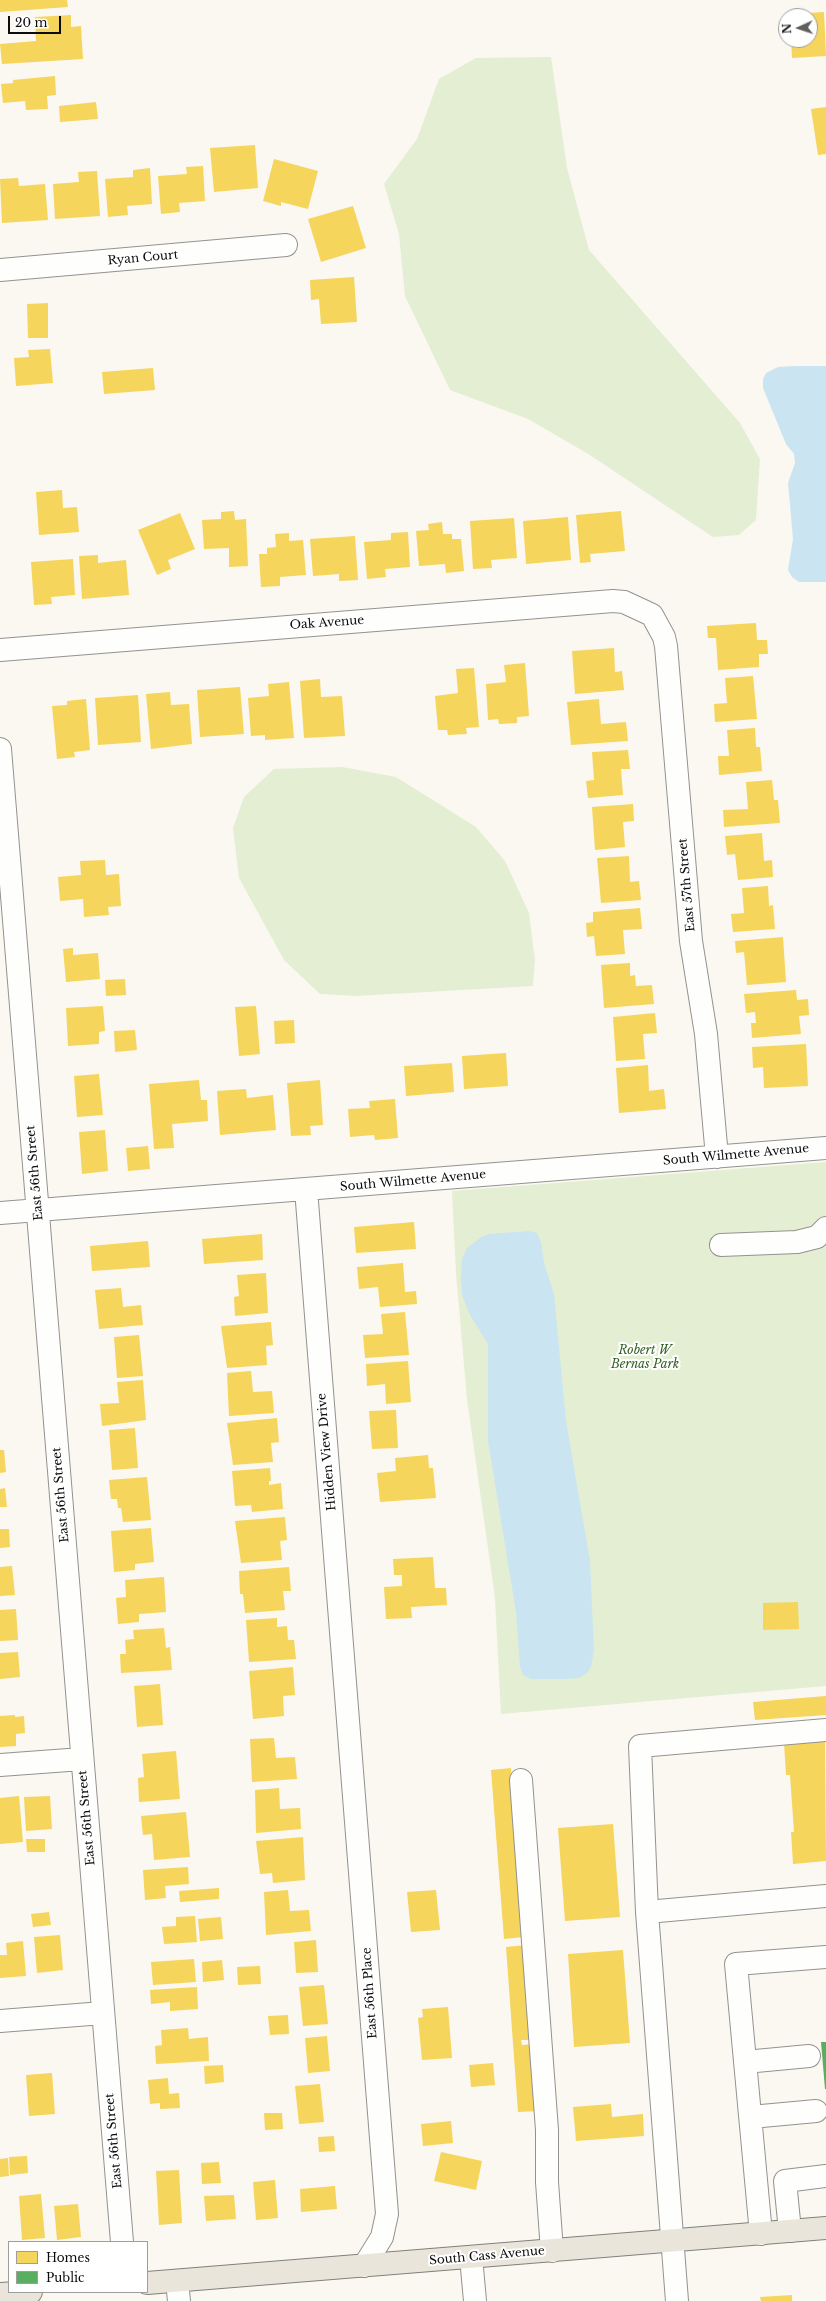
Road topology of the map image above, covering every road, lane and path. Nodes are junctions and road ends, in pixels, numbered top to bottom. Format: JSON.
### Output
{"nodes":[{"id":1,"x":286,"y":245,"type":"dead end"},
{"id":2,"x":0,"y":270,"type":"edge"},
{"id":3,"x":652,"y":615,"type":"joint"},
{"id":4,"x":0,"y":650,"type":"edge"},
{"id":5,"x":0,"y":749,"type":"edge"},
{"id":6,"x":825,"y":1153,"type":"edge"},
{"id":7,"x":717,"y":1157,"type":"junction"},
{"id":8,"x":306,"y":1189,"type":"junction"},
{"id":9,"x":38,"y":1210,"type":"junction"},
{"id":10,"x":0,"y":1214,"type":"edge"},
{"id":11,"x":826,"y":1228,"type":"edge"},
{"id":12,"x":721,"y":1246,"type":"dead end"},
{"id":13,"x":348,"y":1714,"type":"joint"},
{"id":14,"x":826,"y":1730,"type":"edge"},
{"id":15,"x":82,"y":1759,"type":"junction"},
{"id":16,"x":0,"y":1765,"type":"edge"},
{"id":17,"x":521,"y":1780,"type":"dead end"},
{"id":18,"x":826,"y":1896,"type":"edge"},
{"id":19,"x":647,"y":1912,"type":"junction"},
{"id":20,"x":826,"y":1957,"type":"edge"},
{"id":21,"x":103,"y":2013,"type":"junction"},
{"id":22,"x":0,"y":2021,"type":"edge"},
{"id":23,"x":809,"y":2056,"type":"dead end"},
{"id":24,"x":745,"y":2062,"type":"junction"},
{"id":25,"x":816,"y":2111,"type":"dead end"},
{"id":26,"x":751,"y":2117,"type":"junction"},
{"id":27,"x":826,"y":2176,"type":"edge"},
{"id":28,"x":826,"y":2228,"type":"edge"},
{"id":29,"x":790,"y":2231,"type":"junction"},
{"id":30,"x":761,"y":2234,"type":"junction"},
{"id":31,"x":122,"y":2241,"type":"edge"},
{"id":32,"x":672,"y":2241,"type":"junction"},
{"id":33,"x":552,"y":2251,"type":"junction"},
{"id":34,"x":471,"y":2257,"type":"junction"},
{"id":35,"x":364,"y":2266,"type":"junction"},
{"id":36,"x":148,"y":2283,"type":"edge"},
{"id":37,"x":178,"y":2291,"type":"edge"},
{"id":38,"x":16,"y":2293,"type":"edge"},
{"id":39,"x":0,"y":2294,"type":"edge"},
{"id":40,"x":475,"y":2301,"type":"edge"},
{"id":41,"x":677,"y":2301,"type":"edge"}],
"edges":[{"from":1,"to":2,"type":"street","name":"Ryan Court"},
{"from":3,"to":4,"type":"street","name":"Oak Avenue"},
{"from":3,"to":7,"type":"street","name":"East 57th Street"},
{"from":5,"to":9,"type":"street","name":"East 56th Street"},
{"from":6,"to":7,"type":"street","name":"South Wilmette Avenue"},
{"from":7,"to":8,"type":"street","name":"South Wilmette Avenue"},
{"from":8,"to":9,"type":"street","name":"South Wilmette Avenue"},
{"from":8,"to":13,"type":"street","name":"Hidden View Drive"},
{"from":9,"to":10,"type":"street","name":"South Wilmette Avenue"},
{"from":9,"to":15,"type":"street","name":"East 56th Street"},
{"from":11,"to":12,"type":"street"},
{"from":13,"to":35,"type":"street","name":"East 56th Place"},
{"from":14,"to":19,"type":"street"},
{"from":15,"to":16,"type":"street"},
{"from":15,"to":21,"type":"street","name":"East 56th Street"},
{"from":17,"to":33,"type":"street"},
{"from":18,"to":19,"type":"street"},
{"from":19,"to":32,"type":"street"},
{"from":20,"to":24,"type":"street"},
{"from":21,"to":22,"type":"street"},
{"from":21,"to":31,"type":"street","name":"East 56th Street"},
{"from":23,"to":24,"type":"street"},
{"from":24,"to":26,"type":"street"},
{"from":25,"to":26,"type":"street"},
{"from":26,"to":30,"type":"street"},
{"from":27,"to":29,"type":"street"},
{"from":28,"to":29,"type":"main road","name":"South Cass Avenue"},
{"from":29,"to":30,"type":"main road","name":"South Cass Avenue"},
{"from":30,"to":32,"type":"main road","name":"South Cass Avenue"},
{"from":32,"to":33,"type":"main road","name":"South Cass Avenue"},
{"from":32,"to":41,"type":"street"},
{"from":33,"to":34,"type":"main road","name":"South Cass Avenue"},
{"from":34,"to":35,"type":"main road","name":"South Cass Avenue"},
{"from":34,"to":40,"type":"street"},
{"from":35,"to":37,"type":"main road","name":"South Cass Avenue"},
{"from":36,"to":37,"type":"main road","name":"South Cass Avenue"},
{"from":38,"to":39,"type":"main road"}]}
